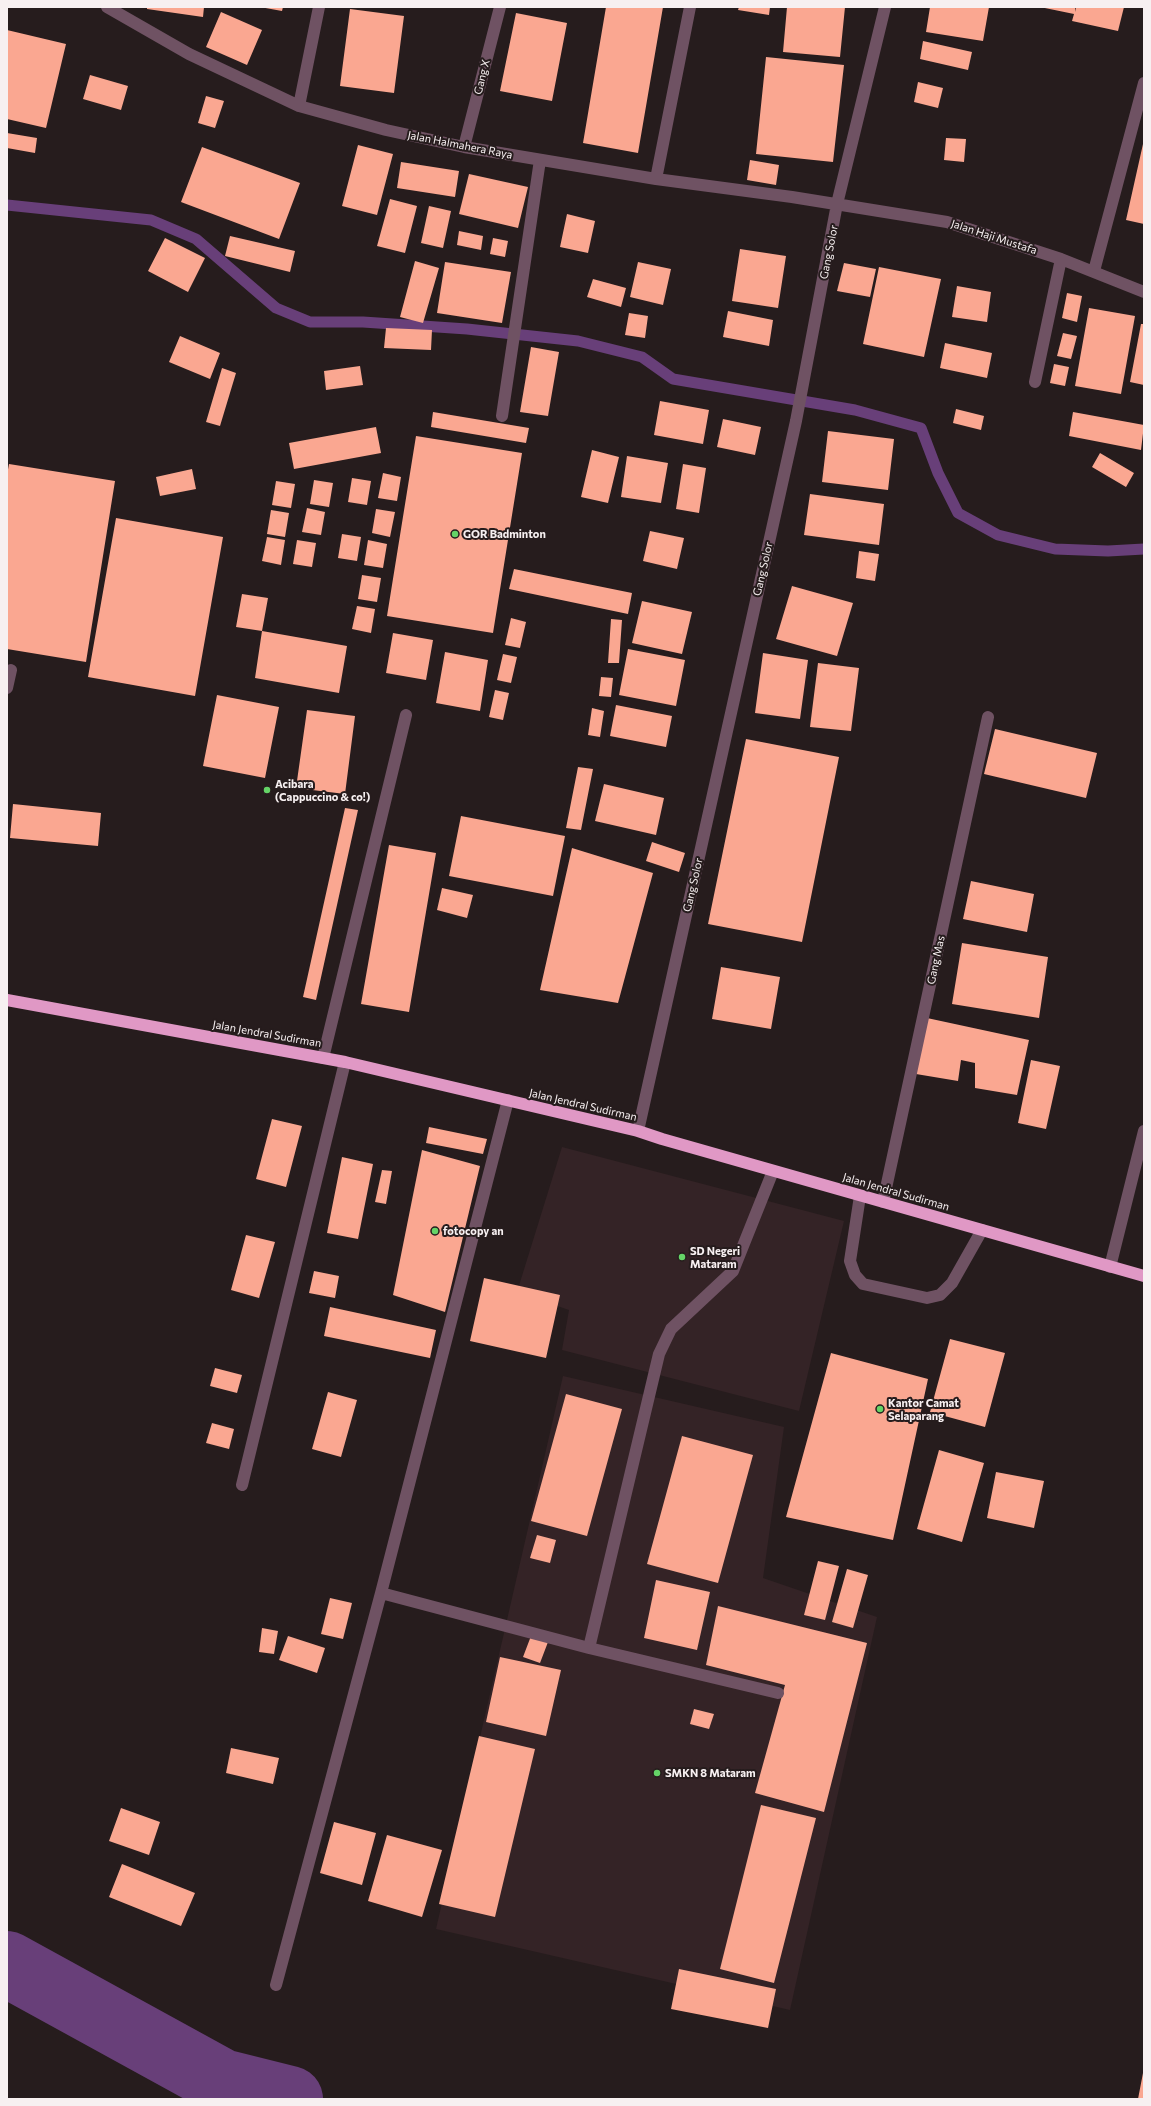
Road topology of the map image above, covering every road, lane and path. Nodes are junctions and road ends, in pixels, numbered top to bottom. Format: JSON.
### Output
{"nodes":[{"id":1,"x":107,"y":7,"type":"edge"},
{"id":2,"x":319,"y":7,"type":"edge"},
{"id":3,"x":500,"y":7,"type":"edge"},
{"id":4,"x":690,"y":7,"type":"edge"},
{"id":5,"x":884,"y":7,"type":"edge"},
{"id":6,"x":124,"y":11,"type":"edge"},
{"id":7,"x":1144,"y":83,"type":"edge"},
{"id":8,"x":299,"y":106,"type":"junction"},
{"id":9,"x":464,"y":147,"type":"junction"},
{"id":10,"x":540,"y":160,"type":"junction"},
{"id":11,"x":656,"y":178,"type":"junction"},
{"id":12,"x":838,"y":204,"type":"junction"},
{"id":13,"x":1061,"y":259,"type":"junction"},
{"id":14,"x":1094,"y":271,"type":"junction"},
{"id":15,"x":1144,"y":292,"type":"edge"},
{"id":16,"x":1035,"y":382,"type":"dead end"},
{"id":17,"x":502,"y":416,"type":"dead end"},
{"id":18,"x":10,"y":670,"type":"dead end"},
{"id":19,"x":7,"y":688,"type":"edge"},
{"id":20,"x":406,"y":715,"type":"dead end"},
{"id":21,"x":988,"y":717,"type":"dead end"},
{"id":22,"x":7,"y":1000,"type":"edge"},
{"id":23,"x":323,"y":1058,"type":"junction"},
{"id":24,"x":345,"y":1062,"type":"junction"},
{"id":25,"x":508,"y":1100,"type":"junction"},
{"id":26,"x":638,"y":1131,"type":"junction"},
{"id":27,"x":1144,"y":1132,"type":"edge"},
{"id":28,"x":773,"y":1171,"type":"junction"},
{"id":29,"x":860,"y":1196,"type":"junction"},
{"id":30,"x":883,"y":1202,"type":"junction"},
{"id":31,"x":982,"y":1230,"type":"junction"},
{"id":32,"x":1110,"y":1267,"type":"junction"},
{"id":33,"x":1144,"y":1276,"type":"edge"},
{"id":34,"x":242,"y":1485,"type":"dead end"},
{"id":35,"x":381,"y":1592,"type":"junction"},
{"id":36,"x":589,"y":1648,"type":"junction"},
{"id":37,"x":778,"y":1693,"type":"dead end"},
{"id":38,"x":276,"y":1985,"type":"dead end"}],
"edges":[{"from":1,"to":6,"type":"street","name":"Jalan Halmahera Raya"},
{"from":2,"to":8,"type":"street"},
{"from":3,"to":9,"type":"street","name":"Gang X"},
{"from":4,"to":11,"type":"street"},
{"from":5,"to":12,"type":"street","name":"Gang Solor"},
{"from":6,"to":8,"type":"street","name":"Jalan Halmahera Raya"},
{"from":7,"to":14,"type":"street"},
{"from":8,"to":9,"type":"street","name":"Jalan Halmahera Raya"},
{"from":9,"to":10,"type":"street","name":"Jalan Halmahera Raya"},
{"from":10,"to":11,"type":"street","name":"Jalan Halmahera Raya"},
{"from":10,"to":17,"type":"street"},
{"from":11,"to":12,"type":"street","name":"Jalan Halmahera Raya"},
{"from":12,"to":13,"type":"street","name":"Jalan Haji Mustafa"},
{"from":12,"to":26,"type":"street","name":"Gang Solor"},
{"from":13,"to":14,"type":"street","name":"Jalan Haji Mustafa"},
{"from":13,"to":16,"type":"street"},
{"from":14,"to":15,"type":"street","name":"Jalan Haji Mustafa"},
{"from":18,"to":19,"type":"street"},
{"from":20,"to":23,"type":"street"},
{"from":21,"to":30,"type":"street","name":"Gang Mas"},
{"from":22,"to":23,"type":"highway","name":"Jalan Jendral Sudirman"},
{"from":23,"to":24,"type":"highway","name":"Jalan Jendral Sudirman"},
{"from":24,"to":25,"type":"highway","name":"Jalan Jendral Sudirman"},
{"from":24,"to":34,"type":"street"},
{"from":25,"to":26,"type":"highway","name":"Jalan Jendral Sudirman"},
{"from":25,"to":35,"type":"street"},
{"from":26,"to":28,"type":"highway","name":"Jalan Jendral Sudirman"},
{"from":27,"to":32,"type":"street"},
{"from":28,"to":29,"type":"highway","name":"Jalan Jendral Sudirman"},
{"from":28,"to":36,"type":"street"},
{"from":29,"to":30,"type":"highway","name":"Jalan Jendral Sudirman"},
{"from":29,"to":31,"type":"street"},
{"from":30,"to":31,"type":"highway","name":"Jalan Jendral Sudirman"},
{"from":31,"to":32,"type":"highway","name":"Jalan Jendral Sudirman"},
{"from":32,"to":33,"type":"highway","name":"Jalan Jendral Sudirman"},
{"from":35,"to":36,"type":"street"},
{"from":35,"to":38,"type":"street"},
{"from":36,"to":37,"type":"street"}]}
